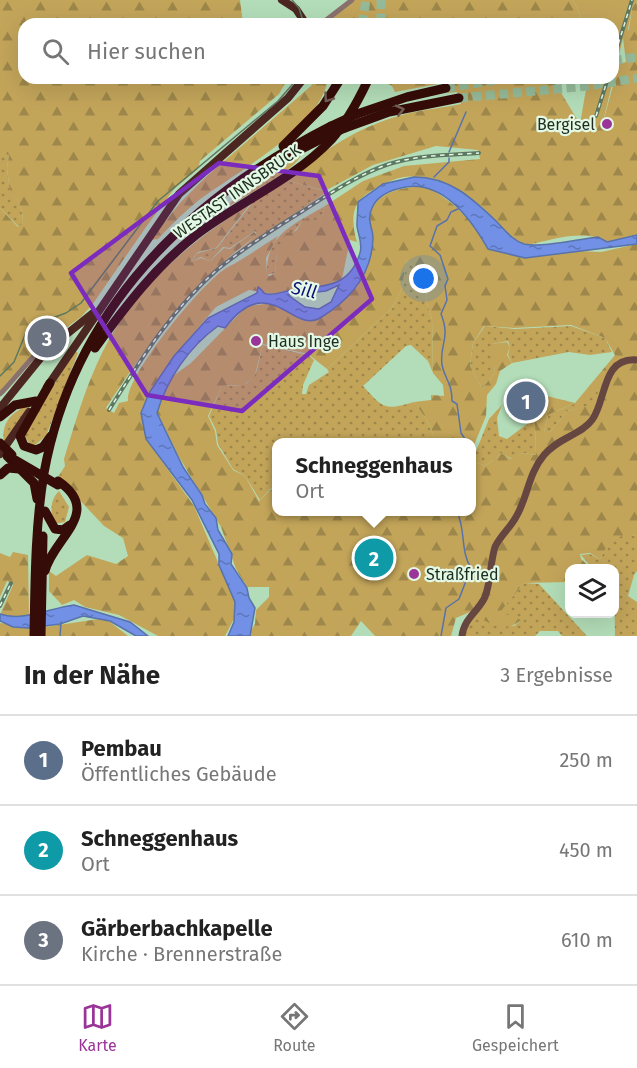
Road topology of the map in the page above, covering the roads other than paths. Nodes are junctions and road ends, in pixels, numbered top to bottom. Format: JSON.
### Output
{"nodes":[{"id":1,"x":282,"y":0,"type":"edge"},
{"id":2,"x":352,"y":0,"type":"edge"},
{"id":3,"x":302,"y":18,"type":"edge"},
{"id":4,"x":329,"y":18,"type":"edge"},
{"id":5,"x":299,"y":84,"type":"edge"},
{"id":6,"x":337,"y":84,"type":"edge"},
{"id":7,"x":366,"y":84,"type":"edge"},
{"id":8,"x":446,"y":88,"type":"tunnel mouth"},
{"id":9,"x":459,"y":98,"type":"tunnel mouth"},
{"id":10,"x":236,"y":183,"type":"junction"},
{"id":11,"x":106,"y":299,"type":"junction"},
{"id":12,"x":66,"y":334,"type":"junction"},
{"id":13,"x":77,"y":343,"type":"junction"},
{"id":14,"x":54,"y":345,"type":"junction"},
{"id":15,"x":95,"y":348,"type":"junction"},
{"id":16,"x":637,"y":360,"type":"edge"},
{"id":17,"x":50,"y":383,"type":"junction"},
{"id":18,"x":0,"y":394,"type":"edge"},
{"id":19,"x":36,"y":401,"type":"junction"},
{"id":20,"x":0,"y":408,"type":"edge"},
{"id":21,"x":0,"y":417,"type":"edge"},
{"id":22,"x":56,"y":426,"type":"junction"},
{"id":23,"x":0,"y":443,"type":"edge"},
{"id":24,"x":7,"y":456,"type":"edge"},
{"id":25,"x":19,"y":469,"type":"junction"},
{"id":26,"x":0,"y":475,"type":"edge"},
{"id":27,"x":58,"y":483,"type":"junction"},
{"id":28,"x":42,"y":511,"type":"junction"},
{"id":29,"x":42,"y":562,"type":"junction"},
{"id":30,"x":34,"y":636,"type":"edge"},
{"id":31,"x":41,"y":636,"type":"edge"},
{"id":32,"x":462,"y":636,"type":"edge"}],
"edges":[{"from":1,"to":3,"type":"main road"},
{"from":2,"to":4,"type":"street"},
{"from":5,"to":11,"type":"main road"},
{"from":6,"to":10,"type":"highway","name":"WESTAST INNSBRUCK","one_way":true},
{"from":7,"to":15,"type":"highway","name":"WESTAST INNSBRUCK"},
{"from":8,"to":10,"type":"highway","bridge":true},
{"from":15,"to":9,"type":"highway","one_way":true,"bridge":true},
{"from":10,"to":22,"type":"highway"},
{"from":11,"to":12,"type":"main road"},
{"from":11,"to":13,"type":"main road"},
{"from":12,"to":13,"type":"main road"},
{"from":12,"to":14,"type":"main road"},
{"from":13,"to":17,"type":"main road"},
{"from":14,"to":18,"type":"street"},
{"from":14,"to":20,"type":"main road"},
{"from":15,"to":28,"type":"highway"},
{"from":16,"to":32,"type":"main road"},
{"from":17,"to":19,"type":"main road"},
{"from":17,"to":22,"type":"highway"},
{"from":19,"to":21,"type":"highway"},
{"from":19,"to":24,"type":"main road"},
{"from":22,"to":28,"type":"highway"},
{"from":23,"to":24,"type":"highway","bridge":true},
{"from":24,"to":25,"type":"highway"},
{"from":24,"to":27,"type":"highway","bridge":true},
{"from":25,"to":26,"type":"highway"},
{"from":25,"to":28,"type":"highway"},
{"from":27,"to":28,"type":"highway"},
{"from":27,"to":29,"type":"highway"},
{"from":28,"to":29,"type":"highway"},
{"from":29,"to":30,"type":"highway"},
{"from":29,"to":31,"type":"highway"}]}
